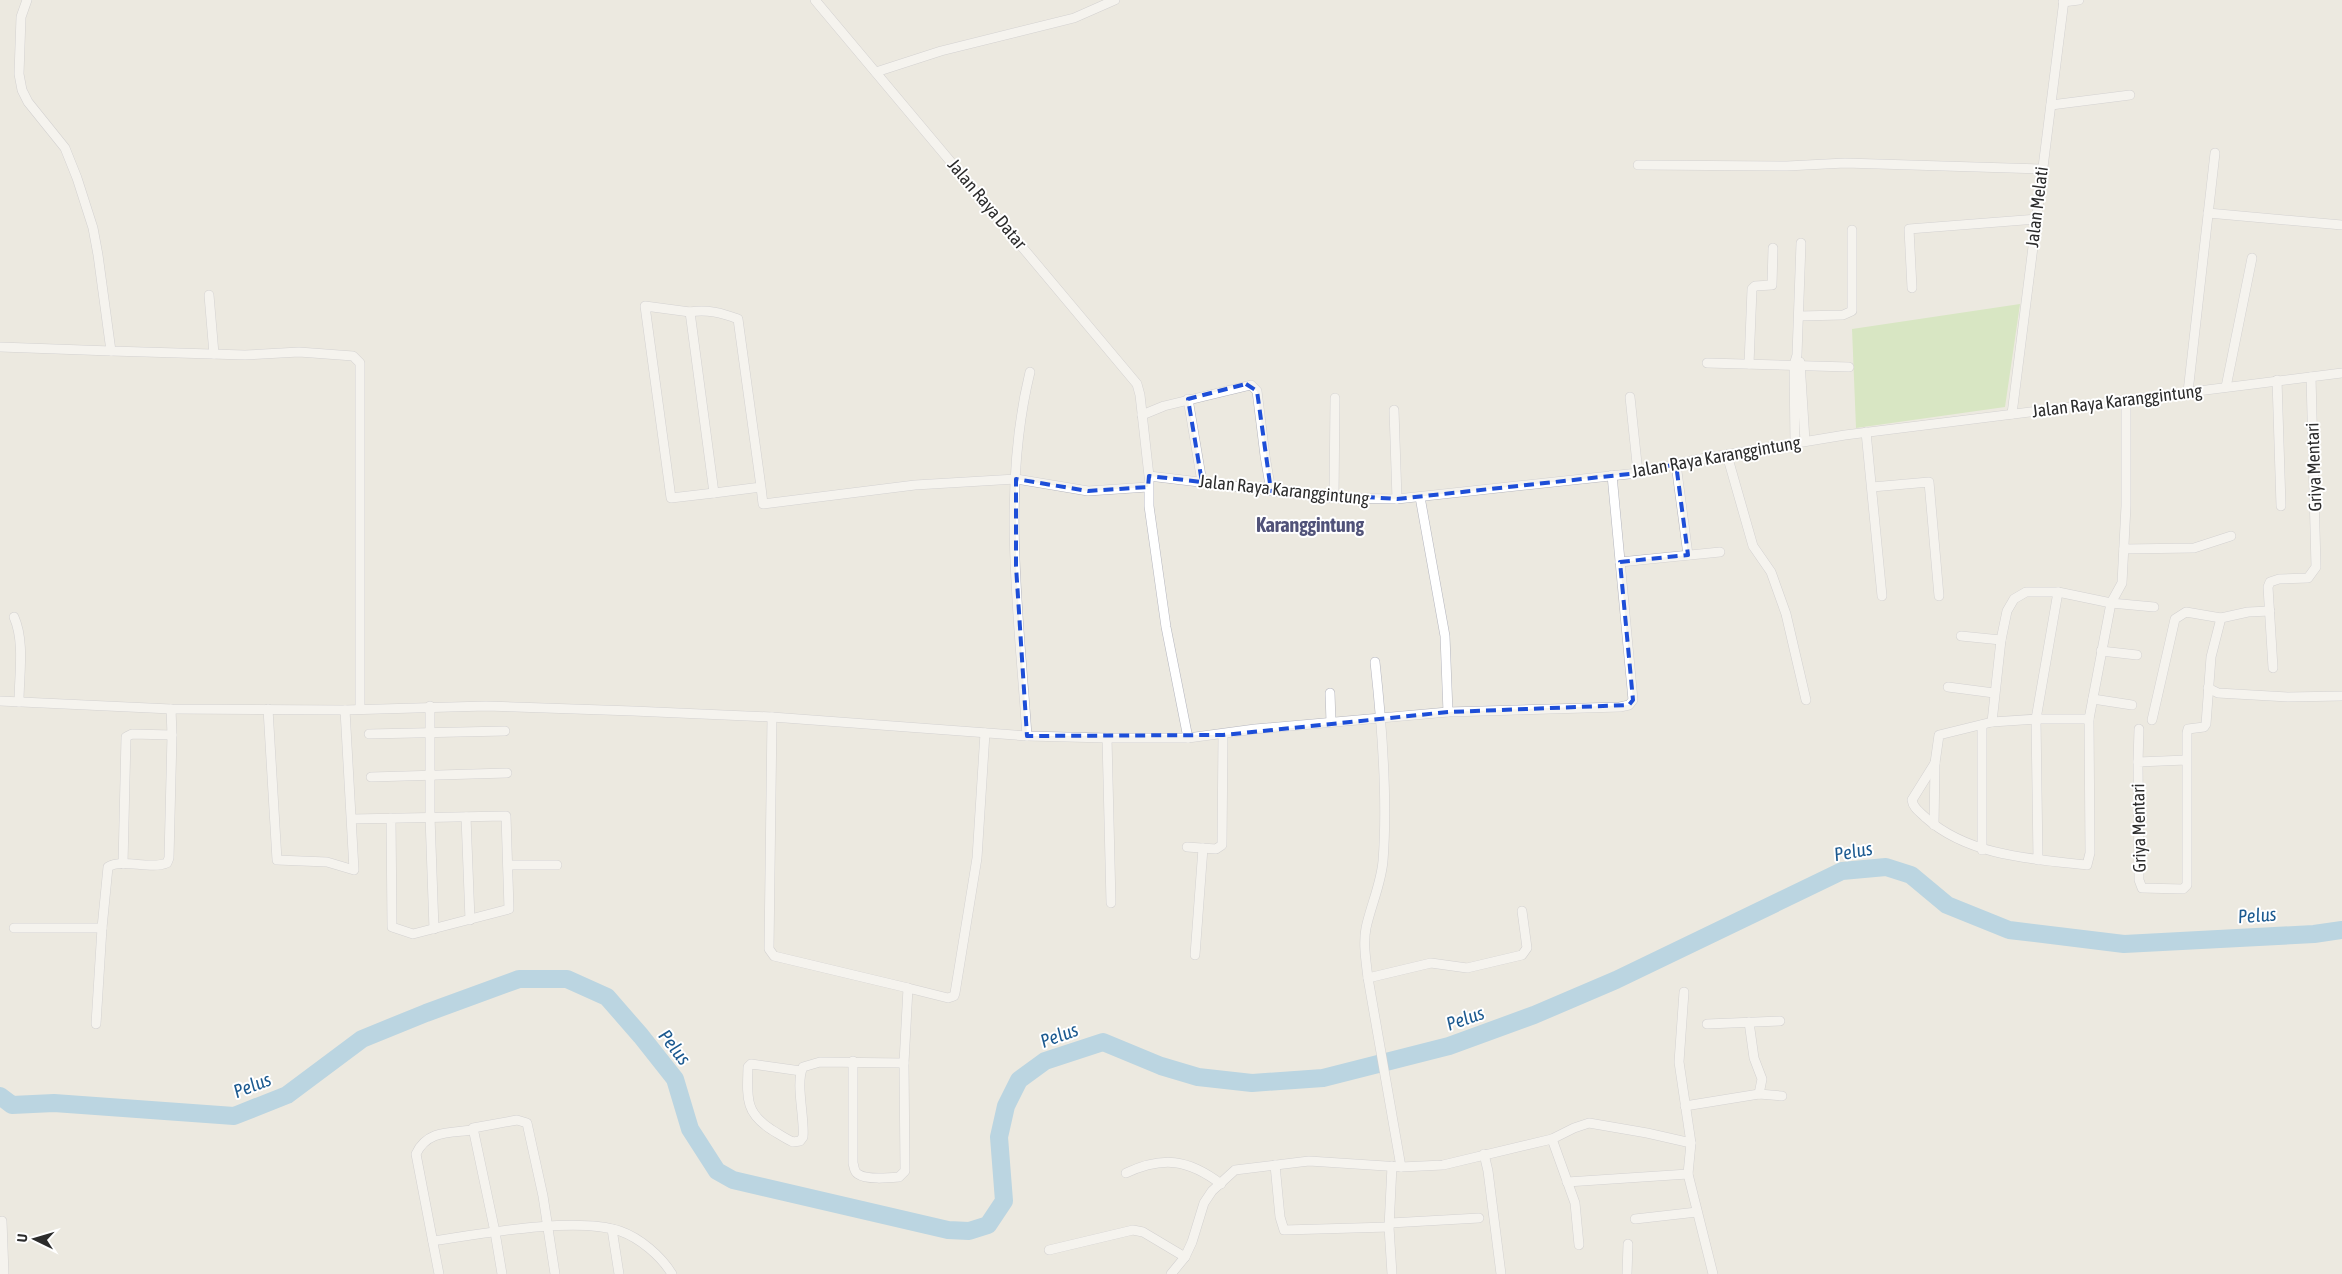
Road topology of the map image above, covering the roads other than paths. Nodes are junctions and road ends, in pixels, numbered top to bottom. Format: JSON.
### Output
{"nodes":[{"id":1,"x":27,"y":0,"type":"edge"},
{"id":2,"x":815,"y":0,"type":"edge"},
{"id":3,"x":1115,"y":0,"type":"edge"},
{"id":4,"x":2079,"y":0,"type":"edge"},
{"id":5,"x":2063,"y":1,"type":"edge"},
{"id":6,"x":876,"y":72,"type":"junction"},
{"id":7,"x":2130,"y":95,"type":"dead end"},
{"id":8,"x":2051,"y":105,"type":"junction"},
{"id":9,"x":2215,"y":153,"type":"dead end"},
{"id":10,"x":1638,"y":165,"type":"dead end"},
{"id":11,"x":2042,"y":169,"type":"junction"},
{"id":12,"x":2208,"y":214,"type":"junction"},
{"id":13,"x":2036,"y":219,"type":"junction"},
{"id":14,"x":2342,"y":225,"type":"edge"},
{"id":15,"x":1852,"y":230,"type":"dead end"},
{"id":16,"x":1800,"y":242,"type":"dead end"},
{"id":17,"x":1773,"y":248,"type":"dead end"},
{"id":18,"x":2252,"y":258,"type":"dead end"},
{"id":19,"x":1912,"y":288,"type":"dead end"},
{"id":20,"x":209,"y":295,"type":"dead end"},
{"id":21,"x":690,"y":312,"type":"junction"},
{"id":22,"x":1799,"y":316,"type":"junction"},
{"id":23,"x":0,"y":347,"type":"edge"},
{"id":24,"x":111,"y":352,"type":"junction"},
{"id":25,"x":214,"y":354,"type":"junction"},
{"id":26,"x":1706,"y":363,"type":"dead end"},
{"id":27,"x":1749,"y":364,"type":"junction"},
{"id":28,"x":1798,"y":366,"type":"junction"},
{"id":29,"x":1849,"y":367,"type":"dead end"},
{"id":30,"x":1030,"y":372,"type":"dead end"},
{"id":31,"x":2342,"y":373,"type":"edge"},
{"id":32,"x":2311,"y":377,"type":"junction"},
{"id":33,"x":2277,"y":380,"type":"junction"},
{"id":34,"x":2226,"y":387,"type":"junction"},
{"id":35,"x":2188,"y":392,"type":"junction"},
{"id":36,"x":1630,"y":397,"type":"dead end"},
{"id":37,"x":1336,"y":398,"type":"dead end"},
{"id":38,"x":1188,"y":399,"type":"junction"},
{"id":39,"x":2126,"y":400,"type":"junction"},
{"id":40,"x":1394,"y":410,"type":"dead end"},
{"id":41,"x":2012,"y":414,"type":"junction"},
{"id":42,"x":1142,"y":415,"type":"junction"},
{"id":43,"x":1866,"y":432,"type":"junction"},
{"id":44,"x":1805,"y":441,"type":"junction"},
{"id":45,"x":1795,"y":443,"type":"junction"},
{"id":46,"x":1727,"y":455,"type":"junction"},
{"id":47,"x":1676,"y":464,"type":"junction"},
{"id":48,"x":1638,"y":473,"type":"junction"},
{"id":49,"x":1612,"y":475,"type":"junction"},
{"id":50,"x":1149,"y":476,"type":"junction"},
{"id":51,"x":1016,"y":479,"type":"junction"},
{"id":52,"x":1202,"y":482,"type":"junction"},
{"id":53,"x":1148,"y":486,"type":"junction"},
{"id":54,"x":761,"y":487,"type":"junction"},
{"id":55,"x":1872,"y":487,"type":"junction"},
{"id":56,"x":1271,"y":491,"type":"junction"},
{"id":57,"x":714,"y":493,"type":"junction"},
{"id":58,"x":1420,"y":497,"type":"junction"},
{"id":59,"x":1334,"y":498,"type":"junction"},
{"id":60,"x":1397,"y":499,"type":"junction"},
{"id":61,"x":2281,"y":506,"type":"dead end"},
{"id":62,"x":2231,"y":536,"type":"dead end"},
{"id":63,"x":2124,"y":550,"type":"junction"},
{"id":64,"x":1720,"y":552,"type":"dead end"},
{"id":65,"x":1688,"y":555,"type":"junction"},
{"id":66,"x":1620,"y":562,"type":"junction"},
{"id":67,"x":2058,"y":592,"type":"junction"},
{"id":68,"x":1882,"y":596,"type":"dead end"},
{"id":69,"x":1939,"y":596,"type":"dead end"},
{"id":70,"x":2111,"y":602,"type":"junction"},
{"id":71,"x":2154,"y":607,"type":"dead end"},
{"id":72,"x":2270,"y":611,"type":"junction"},
{"id":73,"x":14,"y":616,"type":"dead end"},
{"id":74,"x":2221,"y":618,"type":"junction"},
{"id":75,"x":1961,"y":636,"type":"dead end"},
{"id":76,"x":2001,"y":640,"type":"junction"},
{"id":77,"x":2101,"y":651,"type":"junction"},
{"id":78,"x":2137,"y":655,"type":"dead end"},
{"id":79,"x":1375,"y":662,"type":"dead end"},
{"id":80,"x":2273,"y":668,"type":"dead end"},
{"id":81,"x":1948,"y":687,"type":"dead end"},
{"id":82,"x":2208,"y":688,"type":"junction"},
{"id":83,"x":1330,"y":693,"type":"dead end"},
{"id":84,"x":1994,"y":693,"type":"junction"},
{"id":85,"x":2342,"y":696,"type":"edge"},
{"id":86,"x":1806,"y":700,"type":"dead end"},
{"id":87,"x":2094,"y":700,"type":"junction"},
{"id":88,"x":0,"y":701,"type":"edge"},
{"id":89,"x":19,"y":702,"type":"junction"},
{"id":90,"x":2132,"y":705,"type":"dead end"},
{"id":91,"x":430,"y":706,"type":"junction"},
{"id":92,"x":360,"y":708,"type":"junction"},
{"id":93,"x":171,"y":709,"type":"junction"},
{"id":94,"x":268,"y":709,"type":"junction"},
{"id":95,"x":345,"y":710,"type":"junction"},
{"id":96,"x":1448,"y":712,"type":"junction"},
{"id":97,"x":772,"y":717,"type":"junction"},
{"id":98,"x":1381,"y":718,"type":"junction"},
{"id":99,"x":2036,"y":719,"type":"junction"},
{"id":100,"x":2089,"y":720,"type":"junction"},
{"id":101,"x":2152,"y":720,"type":"dead end"},
{"id":102,"x":1331,"y":722,"type":"junction"},
{"id":103,"x":1992,"y":722,"type":"junction"},
{"id":104,"x":1982,"y":725,"type":"junction"},
{"id":105,"x":2139,"y":729,"type":"dead end"},
{"id":106,"x":505,"y":731,"type":"dead end"},
{"id":107,"x":430,"y":732,"type":"junction"},
{"id":108,"x":985,"y":733,"type":"junction"},
{"id":109,"x":369,"y":734,"type":"dead end"},
{"id":110,"x":172,"y":735,"type":"junction"},
{"id":111,"x":1223,"y":735,"type":"junction"},
{"id":112,"x":1027,"y":736,"type":"junction"},
{"id":113,"x":1106,"y":738,"type":"junction"},
{"id":114,"x":1188,"y":738,"type":"junction"},
{"id":115,"x":2186,"y":760,"type":"junction"},
{"id":116,"x":2138,"y":762,"type":"junction"},
{"id":117,"x":1935,"y":763,"type":"junction"},
{"id":118,"x":507,"y":774,"type":"dead end"},
{"id":119,"x":430,"y":776,"type":"junction"},
{"id":120,"x":371,"y":777,"type":"dead end"},
{"id":121,"x":430,"y":817,"type":"junction"},
{"id":122,"x":466,"y":817,"type":"junction"},
{"id":123,"x":391,"y":818,"type":"junction"},
{"id":124,"x":352,"y":819,"type":"junction"},
{"id":125,"x":1934,"y":825,"type":"junction"},
{"id":126,"x":1187,"y":847,"type":"dead end"},
{"id":127,"x":1203,"y":848,"type":"junction"},
{"id":128,"x":1982,"y":850,"type":"junction"},
{"id":129,"x":2038,"y":860,"type":"junction"},
{"id":130,"x":123,"y":864,"type":"junction"},
{"id":131,"x":508,"y":865,"type":"junction"},
{"id":132,"x":557,"y":865,"type":"dead end"},
{"id":133,"x":1111,"y":903,"type":"dead end"},
{"id":134,"x":1522,"y":911,"type":"dead end"},
{"id":135,"x":470,"y":920,"type":"junction"},
{"id":136,"x":14,"y":928,"type":"dead end"},
{"id":137,"x":102,"y":928,"type":"junction"},
{"id":138,"x":434,"y":929,"type":"junction"},
{"id":139,"x":1194,"y":955,"type":"dead end"},
{"id":140,"x":1368,"y":978,"type":"junction"},
{"id":141,"x":908,"y":988,"type":"junction"},
{"id":142,"x":1684,"y":992,"type":"dead end"},
{"id":143,"x":1780,"y":1021,"type":"dead end"},
{"id":144,"x":1749,"y":1022,"type":"junction"},
{"id":145,"x":96,"y":1024,"type":"dead end"},
{"id":146,"x":1707,"y":1024,"type":"dead end"},
{"id":147,"x":853,"y":1061,"type":"junction"},
{"id":148,"x":904,"y":1063,"type":"junction"},
{"id":149,"x":801,"y":1071,"type":"junction"},
{"id":150,"x":1759,"y":1094,"type":"junction"},
{"id":151,"x":1782,"y":1096,"type":"dead end"},
{"id":152,"x":1685,"y":1106,"type":"junction"},
{"id":153,"x":473,"y":1130,"type":"junction"},
{"id":154,"x":1553,"y":1143,"type":"junction"},
{"id":155,"x":1691,"y":1143,"type":"junction"},
{"id":156,"x":1484,"y":1154,"type":"junction"},
{"id":157,"x":1275,"y":1165,"type":"junction"},
{"id":158,"x":1392,"y":1166,"type":"junction"},
{"id":159,"x":1402,"y":1167,"type":"junction"},
{"id":160,"x":1126,"y":1173,"type":"dead end"},
{"id":161,"x":1688,"y":1174,"type":"junction"},
{"id":162,"x":1567,"y":1182,"type":"junction"},
{"id":163,"x":1221,"y":1184,"type":"junction"},
{"id":164,"x":1697,"y":1212,"type":"junction"},
{"id":165,"x":1479,"y":1218,"type":"dead end"},
{"id":166,"x":1636,"y":1218,"type":"dead end"},
{"id":167,"x":2,"y":1221,"type":"dead end"},
{"id":168,"x":1389,"y":1225,"type":"junction"},
{"id":169,"x":548,"y":1227,"type":"junction"},
{"id":170,"x":612,"y":1229,"type":"junction"},
{"id":171,"x":495,"y":1232,"type":"junction"},
{"id":172,"x":433,"y":1242,"type":"junction"},
{"id":173,"x":1628,"y":1244,"type":"dead end"},
{"id":174,"x":1579,"y":1245,"type":"dead end"},
{"id":175,"x":1049,"y":1250,"type":"dead end"},
{"id":176,"x":1184,"y":1257,"type":"junction"},
{"id":177,"x":4,"y":1274,"type":"edge"},
{"id":178,"x":439,"y":1274,"type":"edge"},
{"id":179,"x":502,"y":1274,"type":"edge"},
{"id":180,"x":555,"y":1274,"type":"edge"},
{"id":181,"x":619,"y":1274,"type":"edge"},
{"id":182,"x":672,"y":1274,"type":"edge"},
{"id":183,"x":1171,"y":1274,"type":"edge"},
{"id":184,"x":1392,"y":1274,"type":"edge"},
{"id":185,"x":1501,"y":1274,"type":"edge"},
{"id":186,"x":1627,"y":1274,"type":"edge"},
{"id":187,"x":1713,"y":1274,"type":"edge"}],
"edges":[{"from":1,"to":24,"type":"street"},
{"from":2,"to":6,"type":"street","name":"Jalan Raya Datar"},
{"from":3,"to":6,"type":"street"},
{"from":4,"to":5,"type":"street"},
{"from":5,"to":8,"type":"street","name":"Jalan Melati"},
{"from":6,"to":42,"type":"street","name":"Jalan Raya Datar"},
{"from":7,"to":8,"type":"street"},
{"from":8,"to":11,"type":"street","name":"Jalan Melati"},
{"from":9,"to":12,"type":"street"},
{"from":10,"to":11,"type":"street"},
{"from":11,"to":13,"type":"street","name":"Jalan Melati"},
{"from":12,"to":14,"type":"street"},
{"from":12,"to":35,"type":"street"},
{"from":13,"to":19,"type":"street"},
{"from":13,"to":41,"type":"street","name":"Jalan Melati"},
{"from":15,"to":22,"type":"street"},
{"from":16,"to":22,"type":"street"},
{"from":17,"to":27,"type":"street"},
{"from":18,"to":34,"type":"street"},
{"from":20,"to":25,"type":"street"},
{"from":21,"to":54,"type":"street"},
{"from":21,"to":57,"type":"street"},
{"from":21,"to":57,"type":"street"},
{"from":22,"to":28,"type":"street"},
{"from":23,"to":24,"type":"street"},
{"from":24,"to":25,"type":"street"},
{"from":25,"to":92,"type":"street"},
{"from":26,"to":27,"type":"street"},
{"from":27,"to":28,"type":"street"},
{"from":28,"to":29,"type":"street"},
{"from":28,"to":44,"type":"street"},
{"from":28,"to":45,"type":"street"},
{"from":30,"to":51,"type":"street"},
{"from":31,"to":32,"type":"street","name":"Jalan Raya Karanggintung"},
{"from":32,"to":33,"type":"street","name":"Jalan Raya Karanggintung"},
{"from":32,"to":72,"type":"street","name":"Griya Mentari"},
{"from":33,"to":34,"type":"street","name":"Jalan Raya Karanggintung"},
{"from":33,"to":61,"type":"street"},
{"from":34,"to":35,"type":"street","name":"Jalan Raya Karanggintung"},
{"from":35,"to":39,"type":"street","name":"Jalan Raya Karanggintung"},
{"from":36,"to":48,"type":"street"},
{"from":37,"to":59,"type":"street"},
{"from":38,"to":42,"type":"street"},
{"from":38,"to":52,"type":"street"},
{"from":38,"to":56,"type":"street"},
{"from":39,"to":41,"type":"street","name":"Jalan Raya Karanggintung"},
{"from":39,"to":63,"type":"street"},
{"from":40,"to":60,"type":"street"},
{"from":41,"to":43,"type":"street","name":"Jalan Raya Karanggintung"},
{"from":42,"to":50,"type":"street"},
{"from":43,"to":44,"type":"street","name":"Jalan Raya Karanggintung"},
{"from":43,"to":55,"type":"street"},
{"from":44,"to":45,"type":"street","name":"Jalan Raya Karanggintung"},
{"from":45,"to":46,"type":"street","name":"Jalan Raya Karanggintung"},
{"from":46,"to":47,"type":"street","name":"Jalan Raya Karanggintung"},
{"from":46,"to":86,"type":"street"},
{"from":47,"to":48,"type":"street","name":"Jalan Raya Karanggintung"},
{"from":47,"to":65,"type":"street"},
{"from":48,"to":49,"type":"street","name":"Jalan Raya Karanggintung"},
{"from":49,"to":58,"type":"street","name":"Jalan Raya Karanggintung"},
{"from":49,"to":66,"type":"street"},
{"from":50,"to":52,"type":"street","name":"Jalan Raya Karanggintung"},
{"from":50,"to":53,"type":"street"},
{"from":51,"to":53,"type":"street"},
{"from":51,"to":54,"type":"street"},
{"from":51,"to":112,"type":"street"},
{"from":52,"to":56,"type":"street","name":"Jalan Raya Karanggintung"},
{"from":53,"to":114,"type":"street"},
{"from":54,"to":57,"type":"street"},
{"from":55,"to":68,"type":"street"},
{"from":55,"to":69,"type":"street"},
{"from":56,"to":59,"type":"street","name":"Jalan Raya Karanggintung"},
{"from":58,"to":60,"type":"street","name":"Jalan Raya Karanggintung"},
{"from":58,"to":96,"type":"street"},
{"from":59,"to":60,"type":"street","name":"Jalan Raya Karanggintung"},
{"from":62,"to":63,"type":"street"},
{"from":63,"to":70,"type":"street"},
{"from":64,"to":65,"type":"street"},
{"from":65,"to":66,"type":"street"},
{"from":66,"to":96,"type":"street"},
{"from":67,"to":70,"type":"street"},
{"from":67,"to":76,"type":"street"},
{"from":67,"to":99,"type":"street"},
{"from":70,"to":71,"type":"street"},
{"from":70,"to":77,"type":"street"},
{"from":72,"to":74,"type":"street"},
{"from":72,"to":80,"type":"street","name":"Griya Mentari"},
{"from":73,"to":89,"type":"street"},
{"from":74,"to":82,"type":"street","name":"Griya Mentari"},
{"from":74,"to":101,"type":"street"},
{"from":75,"to":76,"type":"street"},
{"from":76,"to":84,"type":"street"},
{"from":77,"to":78,"type":"street"},
{"from":77,"to":87,"type":"street"},
{"from":79,"to":98,"type":"street"},
{"from":81,"to":84,"type":"street"},
{"from":82,"to":85,"type":"street"},
{"from":82,"to":115,"type":"street","name":"Griya Mentari"},
{"from":83,"to":102,"type":"street"},
{"from":84,"to":103,"type":"street"},
{"from":87,"to":90,"type":"street"},
{"from":87,"to":100,"type":"street"},
{"from":88,"to":89,"type":"street"},
{"from":89,"to":93,"type":"street"},
{"from":91,"to":92,"type":"street"},
{"from":91,"to":97,"type":"street"},
{"from":91,"to":107,"type":"street"},
{"from":92,"to":95,"type":"street"},
{"from":93,"to":94,"type":"street"},
{"from":93,"to":110,"type":"street"},
{"from":94,"to":95,"type":"street"},
{"from":94,"to":124,"type":"street"},
{"from":95,"to":124,"type":"street"},
{"from":96,"to":98,"type":"street"},
{"from":97,"to":108,"type":"street"},
{"from":97,"to":141,"type":"street"},
{"from":98,"to":102,"type":"street"},
{"from":98,"to":140,"type":"street"},
{"from":99,"to":100,"type":"street"},
{"from":99,"to":103,"type":"street"},
{"from":99,"to":129,"type":"street"},
{"from":100,"to":129,"type":"street"},
{"from":102,"to":111,"type":"street"},
{"from":103,"to":104,"type":"street"},
{"from":104,"to":117,"type":"street"},
{"from":104,"to":128,"type":"street"},
{"from":105,"to":116,"type":"street"},
{"from":106,"to":107,"type":"street"},
{"from":107,"to":109,"type":"street"},
{"from":107,"to":119,"type":"street"},
{"from":108,"to":112,"type":"street"},
{"from":108,"to":141,"type":"street"},
{"from":110,"to":130,"type":"street"},
{"from":110,"to":130,"type":"street"},
{"from":111,"to":114,"type":"street"},
{"from":111,"to":127,"type":"street"},
{"from":112,"to":113,"type":"street"},
{"from":113,"to":114,"type":"street"},
{"from":113,"to":133,"type":"street"},
{"from":115,"to":116,"type":"street","name":"Griya Mentari"},
{"from":115,"to":116,"type":"street","name":"Griya Mentari"},
{"from":117,"to":125,"type":"street"},
{"from":117,"to":125,"type":"street"},
{"from":118,"to":119,"type":"street"},
{"from":119,"to":120,"type":"street"},
{"from":119,"to":121,"type":"street"},
{"from":121,"to":122,"type":"street"},
{"from":121,"to":123,"type":"street"},
{"from":121,"to":138,"type":"street"},
{"from":122,"to":131,"type":"street"},
{"from":122,"to":135,"type":"street"},
{"from":123,"to":124,"type":"street"},
{"from":123,"to":138,"type":"street"},
{"from":125,"to":128,"type":"street"},
{"from":126,"to":127,"type":"street"},
{"from":127,"to":139,"type":"street"},
{"from":128,"to":129,"type":"street"},
{"from":130,"to":137,"type":"street"},
{"from":131,"to":132,"type":"street"},
{"from":131,"to":135,"type":"street"},
{"from":134,"to":140,"type":"street"},
{"from":135,"to":138,"type":"street"},
{"from":136,"to":137,"type":"street"},
{"from":137,"to":145,"type":"street"},
{"from":140,"to":159,"type":"street"},
{"from":141,"to":148,"type":"street"},
{"from":142,"to":152,"type":"street"},
{"from":143,"to":144,"type":"street"},
{"from":144,"to":146,"type":"street"},
{"from":144,"to":150,"type":"street"},
{"from":147,"to":148,"type":"street"},
{"from":147,"to":148,"type":"street"},
{"from":147,"to":149,"type":"street"},
{"from":149,"to":149,"type":"street"},
{"from":150,"to":151,"type":"street"},
{"from":150,"to":152,"type":"street"},
{"from":152,"to":155,"type":"street"},
{"from":153,"to":169,"type":"street"},
{"from":153,"to":171,"type":"street"},
{"from":153,"to":172,"type":"street"},
{"from":154,"to":155,"type":"street"},
{"from":154,"to":156,"type":"street"},
{"from":154,"to":162,"type":"street"},
{"from":155,"to":161,"type":"street"},
{"from":156,"to":159,"type":"street"},
{"from":156,"to":185,"type":"street"},
{"from":157,"to":158,"type":"street"},
{"from":157,"to":163,"type":"street"},
{"from":157,"to":168,"type":"street"},
{"from":158,"to":159,"type":"street"},
{"from":158,"to":168,"type":"street"},
{"from":160,"to":163,"type":"street"},
{"from":161,"to":162,"type":"street"},
{"from":161,"to":164,"type":"street"},
{"from":162,"to":174,"type":"street"},
{"from":163,"to":176,"type":"street"},
{"from":164,"to":166,"type":"street"},
{"from":164,"to":187,"type":"street"},
{"from":165,"to":168,"type":"street"},
{"from":167,"to":177,"type":"street"},
{"from":168,"to":184,"type":"street"},
{"from":169,"to":170,"type":"street"},
{"from":169,"to":171,"type":"street"},
{"from":169,"to":180,"type":"street"},
{"from":170,"to":181,"type":"street"},
{"from":170,"to":182,"type":"street"},
{"from":171,"to":172,"type":"street"},
{"from":171,"to":179,"type":"street"},
{"from":172,"to":178,"type":"street"},
{"from":173,"to":186,"type":"street"},
{"from":175,"to":176,"type":"street"},
{"from":176,"to":183,"type":"street"}]}
